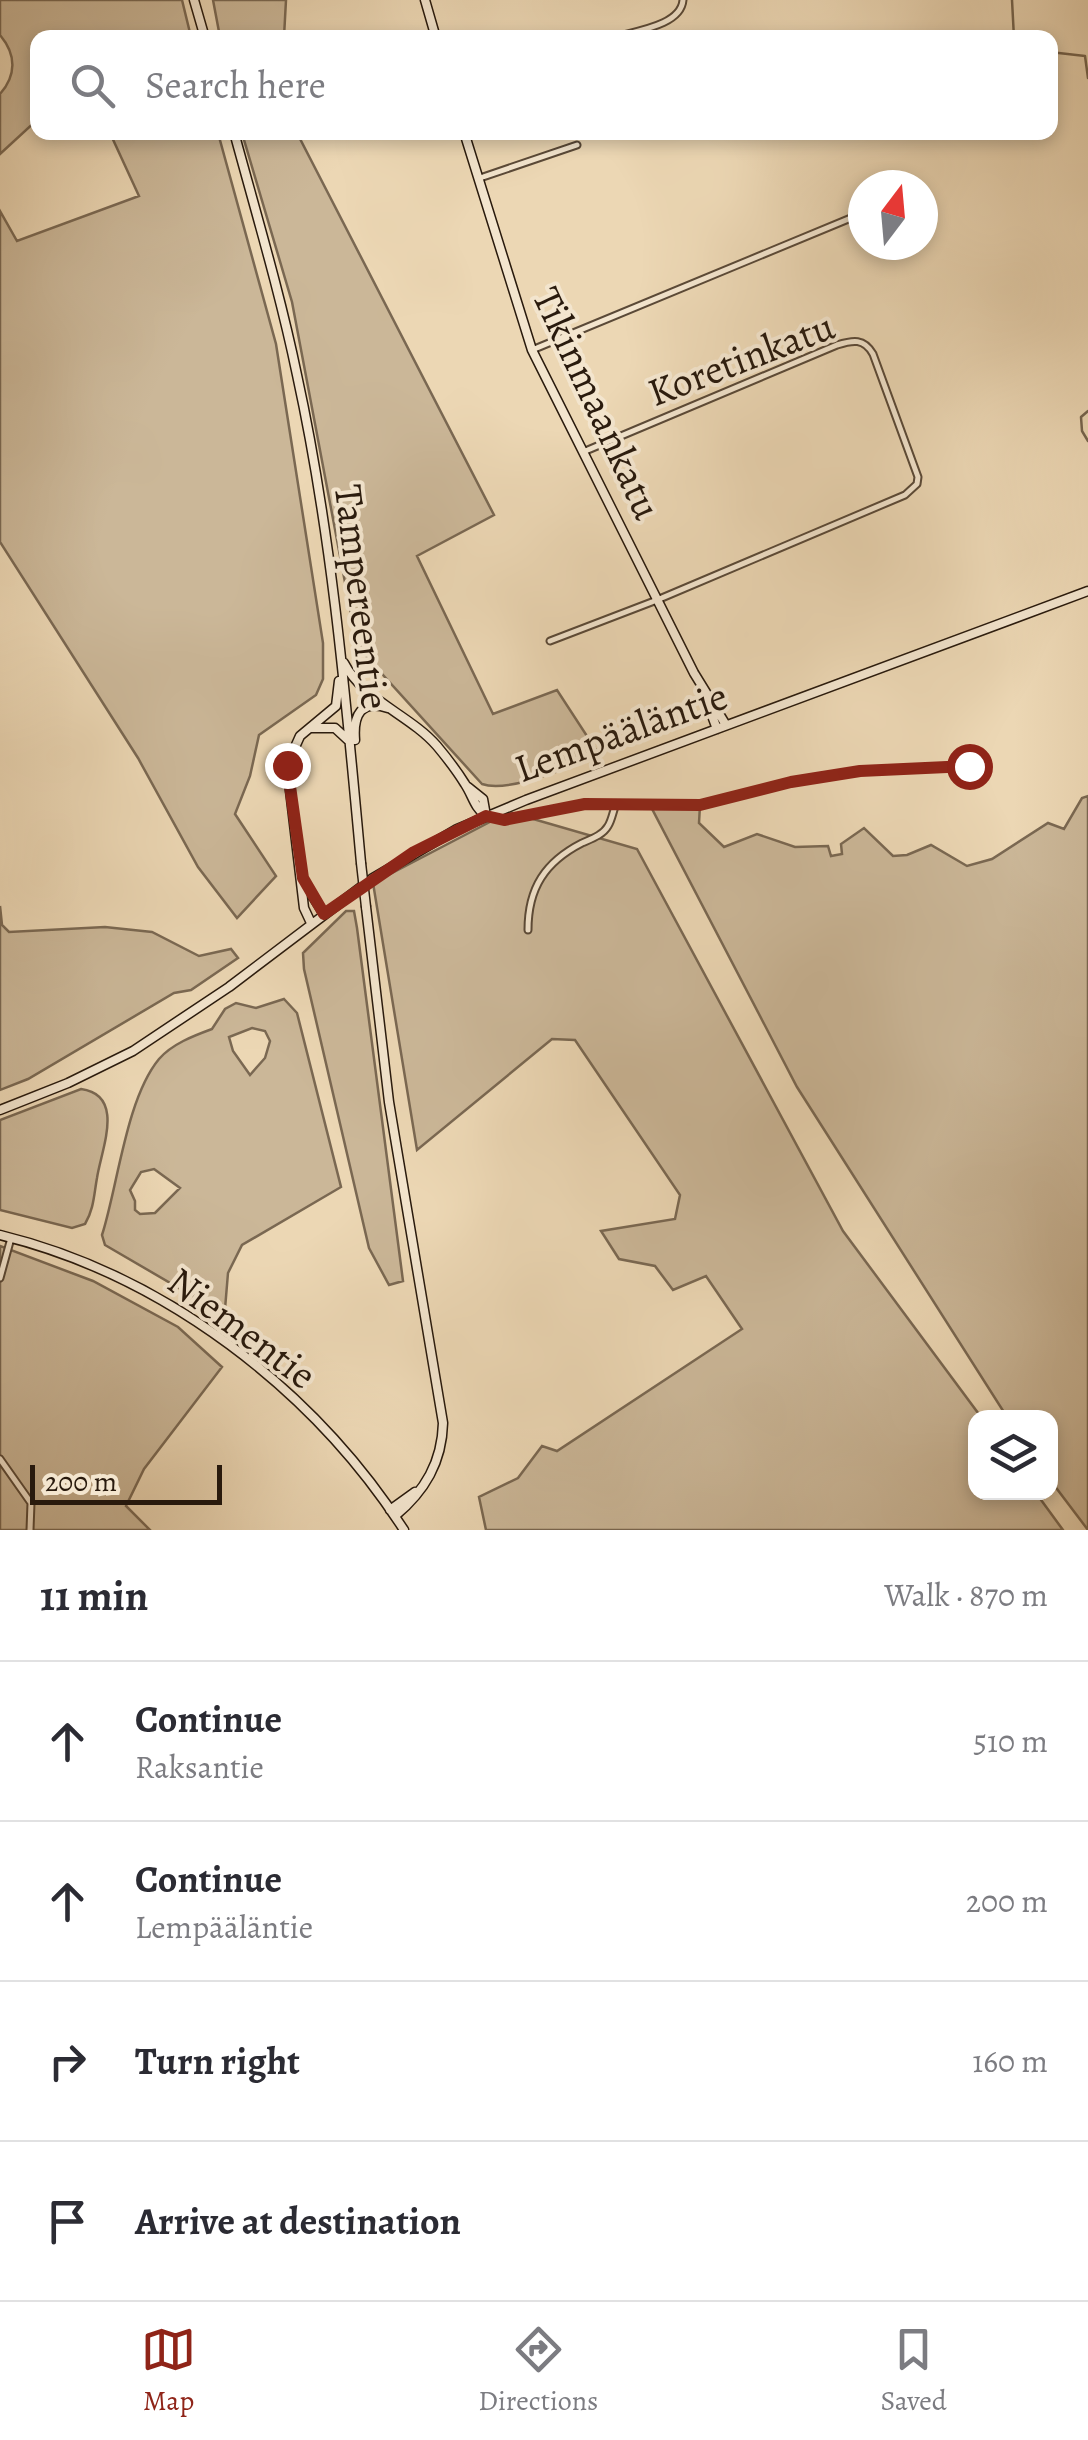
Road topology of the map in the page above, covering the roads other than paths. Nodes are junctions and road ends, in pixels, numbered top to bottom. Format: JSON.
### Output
{"nodes":[{"id":1,"x":194,"y":0,"type":"edge"},
{"id":2,"x":425,"y":0,"type":"edge"},
{"id":3,"x":683,"y":0,"type":"edge"},
{"id":4,"x":203,"y":30,"type":"edge"},
{"id":5,"x":434,"y":30,"type":"edge"},
{"id":6,"x":637,"y":30,"type":"edge"},
{"id":7,"x":236,"y":140,"type":"edge"},
{"id":8,"x":466,"y":140,"type":"edge"},
{"id":9,"x":577,"y":145,"type":"dead end"},
{"id":10,"x":477,"y":178,"type":"junction"},
{"id":11,"x":848,"y":219,"type":"edge"},
{"id":12,"x":532,"y":350,"type":"junction"},
{"id":13,"x":583,"y":452,"type":"junction"},
{"id":14,"x":1088,"y":590,"type":"edge"},
{"id":15,"x":657,"y":600,"type":"junction"},
{"id":16,"x":550,"y":640,"type":"dead end"},
{"id":17,"x":340,"y":645,"type":"junction"},
{"id":18,"x":342,"y":659,"type":"junction"},
{"id":19,"x":401,"y":714,"type":"junction"},
{"id":20,"x":722,"y":727,"type":"junction"},
{"id":21,"x":308,"y":730,"type":"junction"},
{"id":22,"x":351,"y":749,"type":"junction"},
{"id":23,"x":969,"y":766,"type":"dead end"},
{"id":24,"x":354,"y":783,"type":"junction"},
{"id":25,"x":616,"y":804,"type":"junction"},
{"id":26,"x":486,"y":816,"type":"junction"},
{"id":27,"x":303,"y":878,"type":"junction"},
{"id":28,"x":324,"y":914,"type":"junction"},
{"id":29,"x":311,"y":923,"type":"junction"},
{"id":30,"x":528,"y":930,"type":"dead end"},
{"id":31,"x":0,"y":1110,"type":"edge"},
{"id":32,"x":0,"y":1235,"type":"edge"},
{"id":33,"x":12,"y":1238,"type":"junction"},
{"id":34,"x":0,"y":1278,"type":"edge"},
{"id":35,"x":0,"y":1459,"type":"edge"},
{"id":36,"x":393,"y":1513,"type":"junction"},
{"id":37,"x":30,"y":1530,"type":"edge"},
{"id":38,"x":404,"y":1530,"type":"edge"}],
"edges":[{"from":1,"to":4,"type":"main road"},
{"from":2,"to":5,"type":"main road"},
{"from":3,"to":6,"type":"street"},
{"from":7,"to":17,"type":"main road","name":"Tampereentie"},
{"from":8,"to":10,"type":"main road","name":"Tikinmaankatu"},
{"from":9,"to":10,"type":"street"},
{"from":10,"to":12,"type":"main road","name":"Tikinmaankatu"},
{"from":11,"to":12,"type":"street"},
{"from":12,"to":13,"type":"main road","name":"Tikinmaankatu"},
{"from":13,"to":15,"type":"main road","name":"Tikinmaankatu"},
{"from":13,"to":15,"type":"street","name":"Koretinkatu"},
{"from":14,"to":20,"type":"main road","name":"Lempääläntie"},
{"from":15,"to":16,"type":"street"},
{"from":15,"to":20,"type":"main road","name":"Tikinmaankatu"},
{"from":17,"to":18,"type":"main road","name":"Tampereentie"},
{"from":17,"to":21,"type":"main road"},
{"from":18,"to":19,"type":"main road"},
{"from":18,"to":22,"type":"main road","name":"Tampereentie"},
{"from":19,"to":24,"type":"main road"},
{"from":19,"to":26,"type":"main road"},
{"from":20,"to":26,"type":"main road","name":"Lempääläntie"},
{"from":21,"to":22,"type":"main road"},
{"from":21,"to":27,"type":"main road"},
{"from":22,"to":24,"type":"main road","name":"Tampereentie"},
{"from":23,"to":25,"type":"street"},
{"from":24,"to":36,"type":"main road","name":"Tampereentie","bridge":true},
{"from":25,"to":26,"type":"street"},
{"from":25,"to":30,"type":"street"},
{"from":26,"to":28,"type":"main road","name":"Lempääläntie"},
{"from":27,"to":28,"type":"main road"},
{"from":27,"to":29,"type":"main road"},
{"from":28,"to":29,"type":"main road","name":"Lempääläntie"},
{"from":29,"to":31,"type":"main road","name":"Lempääläntie"},
{"from":32,"to":33,"type":"main road","name":"Niementie"},
{"from":33,"to":34,"type":"street"},
{"from":33,"to":36,"type":"main road","name":"Niementie"},
{"from":35,"to":37,"type":"street"},
{"from":36,"to":38,"type":"main road","name":"Niementie"}]}
